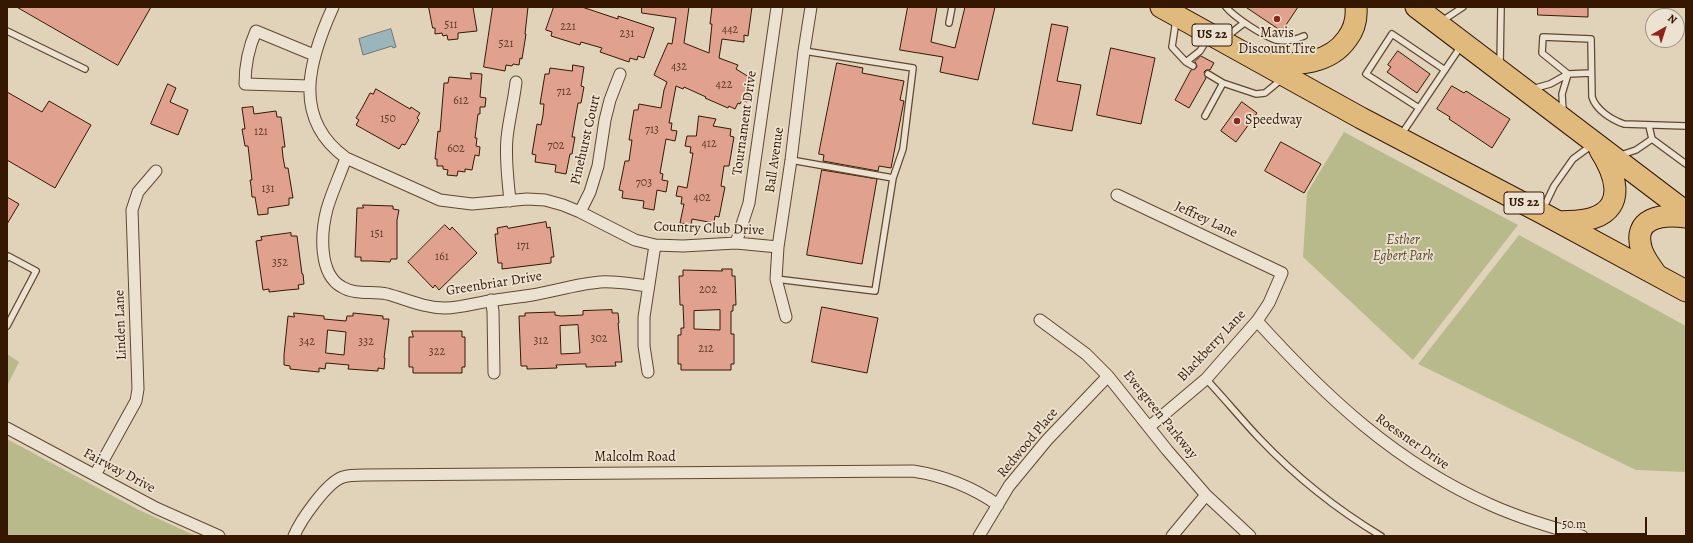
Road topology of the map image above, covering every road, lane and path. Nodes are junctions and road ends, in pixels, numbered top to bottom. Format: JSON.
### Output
{"nodes":[{"id":1,"x":333,"y":7,"type":"edge"},
{"id":2,"x":777,"y":7,"type":"edge"},
{"id":3,"x":811,"y":7,"type":"edge"},
{"id":4,"x":952,"y":7,"type":"edge"},
{"id":5,"x":1226,"y":7,"type":"edge"},
{"id":6,"x":1356,"y":7,"type":"edge"},
{"id":7,"x":1417,"y":7,"type":"edge"},
{"id":8,"x":1463,"y":7,"type":"edge"},
{"id":9,"x":1501,"y":7,"type":"edge"},
{"id":10,"x":1168,"y":11,"type":"edge"},
{"id":11,"x":1244,"y":22,"type":"junction"},
{"id":12,"x":949,"y":23,"type":"dead end"},
{"id":13,"x":1438,"y":23,"type":"junction"},
{"id":14,"x":7,"y":31,"type":"edge"},
{"id":15,"x":1304,"y":36,"type":"dead end"},
{"id":16,"x":1216,"y":38,"type":"junction"},
{"id":17,"x":1464,"y":42,"type":"junction"},
{"id":18,"x":804,"y":51,"type":"junction"},
{"id":19,"x":314,"y":55,"type":"junction"},
{"id":20,"x":1186,"y":62,"type":"junction"},
{"id":21,"x":1262,"y":64,"type":"junction"},
{"id":22,"x":1193,"y":66,"type":"dead end"},
{"id":23,"x":85,"y":70,"type":"dead end"},
{"id":24,"x":1445,"y":70,"type":"junction"},
{"id":25,"x":1500,"y":70,"type":"junction"},
{"id":26,"x":1591,"y":73,"type":"junction"},
{"id":27,"x":620,"y":74,"type":"dead end"},
{"id":28,"x":1208,"y":74,"type":"dead end"},
{"id":29,"x":1568,"y":74,"type":"junction"},
{"id":30,"x":1285,"y":76,"type":"junction"},
{"id":31,"x":516,"y":82,"type":"dead end"},
{"id":32,"x":1223,"y":83,"type":"junction"},
{"id":33,"x":309,"y":86,"type":"junction"},
{"id":34,"x":1527,"y":90,"type":"junction"},
{"id":35,"x":1419,"y":108,"type":"junction"},
{"id":36,"x":1204,"y":116,"type":"dead end"},
{"id":37,"x":1563,"y":118,"type":"junction"},
{"id":38,"x":1649,"y":126,"type":"junction"},
{"id":39,"x":1686,"y":126,"type":"edge"},
{"id":40,"x":1399,"y":138,"type":"junction"},
{"id":41,"x":1652,"y":139,"type":"junction"},
{"id":42,"x":1596,"y":143,"type":"junction"},
{"id":43,"x":1614,"y":157,"type":"junction"},
{"id":44,"x":346,"y":158,"type":"junction"},
{"id":45,"x":791,"y":160,"type":"junction"},
{"id":46,"x":1686,"y":164,"type":"edge"},
{"id":47,"x":156,"y":171,"type":"dead end"},
{"id":48,"x":893,"y":178,"type":"junction"},
{"id":49,"x":1117,"y":195,"type":"dead end"},
{"id":50,"x":510,"y":201,"type":"junction"},
{"id":51,"x":580,"y":212,"type":"junction"},
{"id":52,"x":1686,"y":212,"type":"edge"},
{"id":53,"x":1550,"y":217,"type":"junction"},
{"id":54,"x":1686,"y":217,"type":"edge"},
{"id":55,"x":736,"y":243,"type":"junction"},
{"id":56,"x":655,"y":245,"type":"junction"},
{"id":57,"x":778,"y":247,"type":"junction"},
{"id":58,"x":7,"y":258,"type":"edge"},
{"id":59,"x":1282,"y":273,"type":"joint"},
{"id":60,"x":1656,"y":274,"type":"junction"},
{"id":61,"x":776,"y":279,"type":"junction"},
{"id":62,"x":648,"y":286,"type":"junction"},
{"id":63,"x":1686,"y":291,"type":"edge"},
{"id":64,"x":491,"y":300,"type":"junction"},
{"id":65,"x":786,"y":317,"type":"dead end"},
{"id":66,"x":1040,"y":320,"type":"dead end"},
{"id":67,"x":1257,"y":321,"type":"junction"},
{"id":68,"x":7,"y":326,"type":"edge"},
{"id":69,"x":648,"y":372,"type":"dead end"},
{"id":70,"x":494,"y":373,"type":"dead end"},
{"id":71,"x":1108,"y":376,"type":"junction"},
{"id":72,"x":1206,"y":379,"type":"junction"},
{"id":73,"x":1149,"y":427,"type":"junction"},
{"id":74,"x":7,"y":428,"type":"edge"},
{"id":75,"x":95,"y":475,"type":"junction"},
{"id":76,"x":1206,"y":495,"type":"junction"},
{"id":77,"x":998,"y":505,"type":"junction"},
{"id":78,"x":219,"y":536,"type":"edge"},
{"id":79,"x":294,"y":536,"type":"edge"},
{"id":80,"x":979,"y":536,"type":"edge"},
{"id":81,"x":1172,"y":536,"type":"edge"},
{"id":82,"x":1250,"y":536,"type":"edge"},
{"id":83,"x":1381,"y":536,"type":"edge"},
{"id":84,"x":1582,"y":536,"type":"edge"}],
"edges":[{"from":1,"to":19,"type":"street","name":"Country Club Drive"},
{"from":2,"to":55,"type":"street","name":"Tournament Drive"},
{"from":3,"to":18,"type":"street","name":"Ball Avenue"},
{"from":4,"to":12,"type":"lane"},
{"from":5,"to":11,"type":"lane"},
{"from":6,"to":21,"type":"highway"},
{"from":7,"to":13,"type":"highway"},
{"from":8,"to":13,"type":"lane"},
{"from":9,"to":25,"type":"lane"},
{"from":10,"to":16,"type":"highway","number":"US 22"},
{"from":10,"to":20,"type":"lane"},
{"from":11,"to":15,"type":"lane"},
{"from":11,"to":16,"type":"lane"},
{"from":13,"to":17,"type":"highway"},
{"from":14,"to":23,"type":"lane"},
{"from":16,"to":20,"type":"lane"},
{"from":16,"to":21,"type":"highway","number":"US 22"},
{"from":17,"to":24,"type":"lane"},
{"from":17,"to":25,"type":"highway"},
{"from":18,"to":45,"type":"street","name":"Ball Avenue"},
{"from":18,"to":48,"type":"lane"},
{"from":19,"to":33,"type":"street","name":"Country Club Drive"},
{"from":19,"to":33,"type":"street"},
{"from":20,"to":22,"type":"lane"},
{"from":21,"to":30,"type":"highway","number":"US 22"},
{"from":24,"to":35,"type":"lane"},
{"from":24,"to":35,"type":"lane"},
{"from":25,"to":34,"type":"highway"},
{"from":26,"to":29,"type":"lane"},
{"from":26,"to":29,"type":"lane"},
{"from":26,"to":38,"type":"lane"},
{"from":27,"to":51,"type":"street","name":"Pinehurst Court"},
{"from":28,"to":32,"type":"lane"},
{"from":29,"to":34,"type":"lane"},
{"from":29,"to":37,"type":"lane"},
{"from":30,"to":32,"type":"lane"},
{"from":30,"to":40,"type":"highway","number":"US 22"},
{"from":31,"to":50,"type":"street"},
{"from":32,"to":36,"type":"lane"},
{"from":33,"to":44,"type":"street","name":"Country Club Drive"},
{"from":34,"to":37,"type":"highway"},
{"from":35,"to":40,"type":"lane"},
{"from":37,"to":42,"type":"highway"},
{"from":38,"to":39,"type":"lane"},
{"from":38,"to":41,"type":"lane"},
{"from":40,"to":53,"type":"highway","number":"US 22"},
{"from":41,"to":43,"type":"lane"},
{"from":41,"to":46,"type":"lane"},
{"from":42,"to":43,"type":"highway"},
{"from":42,"to":53,"type":"lane"},
{"from":42,"to":53,"type":"highway"},
{"from":43,"to":52,"type":"highway"},
{"from":44,"to":50,"type":"street","name":"Country Club Drive"},
{"from":44,"to":64,"type":"street","name":"Greenbriar Drive"},
{"from":45,"to":48,"type":"lane"},
{"from":45,"to":57,"type":"street","name":"Ball Avenue"},
{"from":47,"to":75,"type":"street","name":"Linden Lane"},
{"from":48,"to":61,"type":"lane"},
{"from":49,"to":59,"type":"street","name":"Jeffrey Lane"},
{"from":50,"to":51,"type":"street","name":"Country Club Drive"},
{"from":51,"to":56,"type":"street","name":"Country Club Drive"},
{"from":53,"to":60,"type":"highway","number":"US 22"},
{"from":54,"to":60,"type":"highway"},
{"from":55,"to":56,"type":"street","name":"Country Club Drive"},
{"from":55,"to":57,"type":"street","name":"Country Club Drive"},
{"from":56,"to":62,"type":"street"},
{"from":57,"to":61,"type":"street","name":"Ball Avenue"},
{"from":58,"to":68,"type":"lane"},
{"from":59,"to":67,"type":"street","name":"Blackberry Lane"},
{"from":60,"to":63,"type":"highway","number":"US 22"},
{"from":61,"to":65,"type":"street","name":"Ball Avenue"},
{"from":62,"to":64,"type":"street","name":"Greenbriar Drive"},
{"from":62,"to":69,"type":"street"},
{"from":64,"to":70,"type":"street"},
{"from":66,"to":71,"type":"street","name":"Evergreen Parkway"},
{"from":67,"to":72,"type":"street","name":"Blackberry Lane"},
{"from":67,"to":84,"type":"street","name":"Roessner Drive"},
{"from":71,"to":73,"type":"street","name":"Evergreen Parkway"},
{"from":71,"to":77,"type":"street","name":"Redwood Place"},
{"from":72,"to":73,"type":"street","name":"Blackberry Lane"},
{"from":72,"to":83,"type":"lane"},
{"from":73,"to":76,"type":"street","name":"Evergreen Parkway"},
{"from":74,"to":75,"type":"street","name":"Fairway Drive"},
{"from":75,"to":78,"type":"street","name":"Fairway Drive"},
{"from":76,"to":81,"type":"street"},
{"from":76,"to":82,"type":"street","name":"Evergreen Parkway"},
{"from":77,"to":79,"type":"street","name":"Malcolm Road"},
{"from":77,"to":80,"type":"street","name":"Redwood Place"}]}
